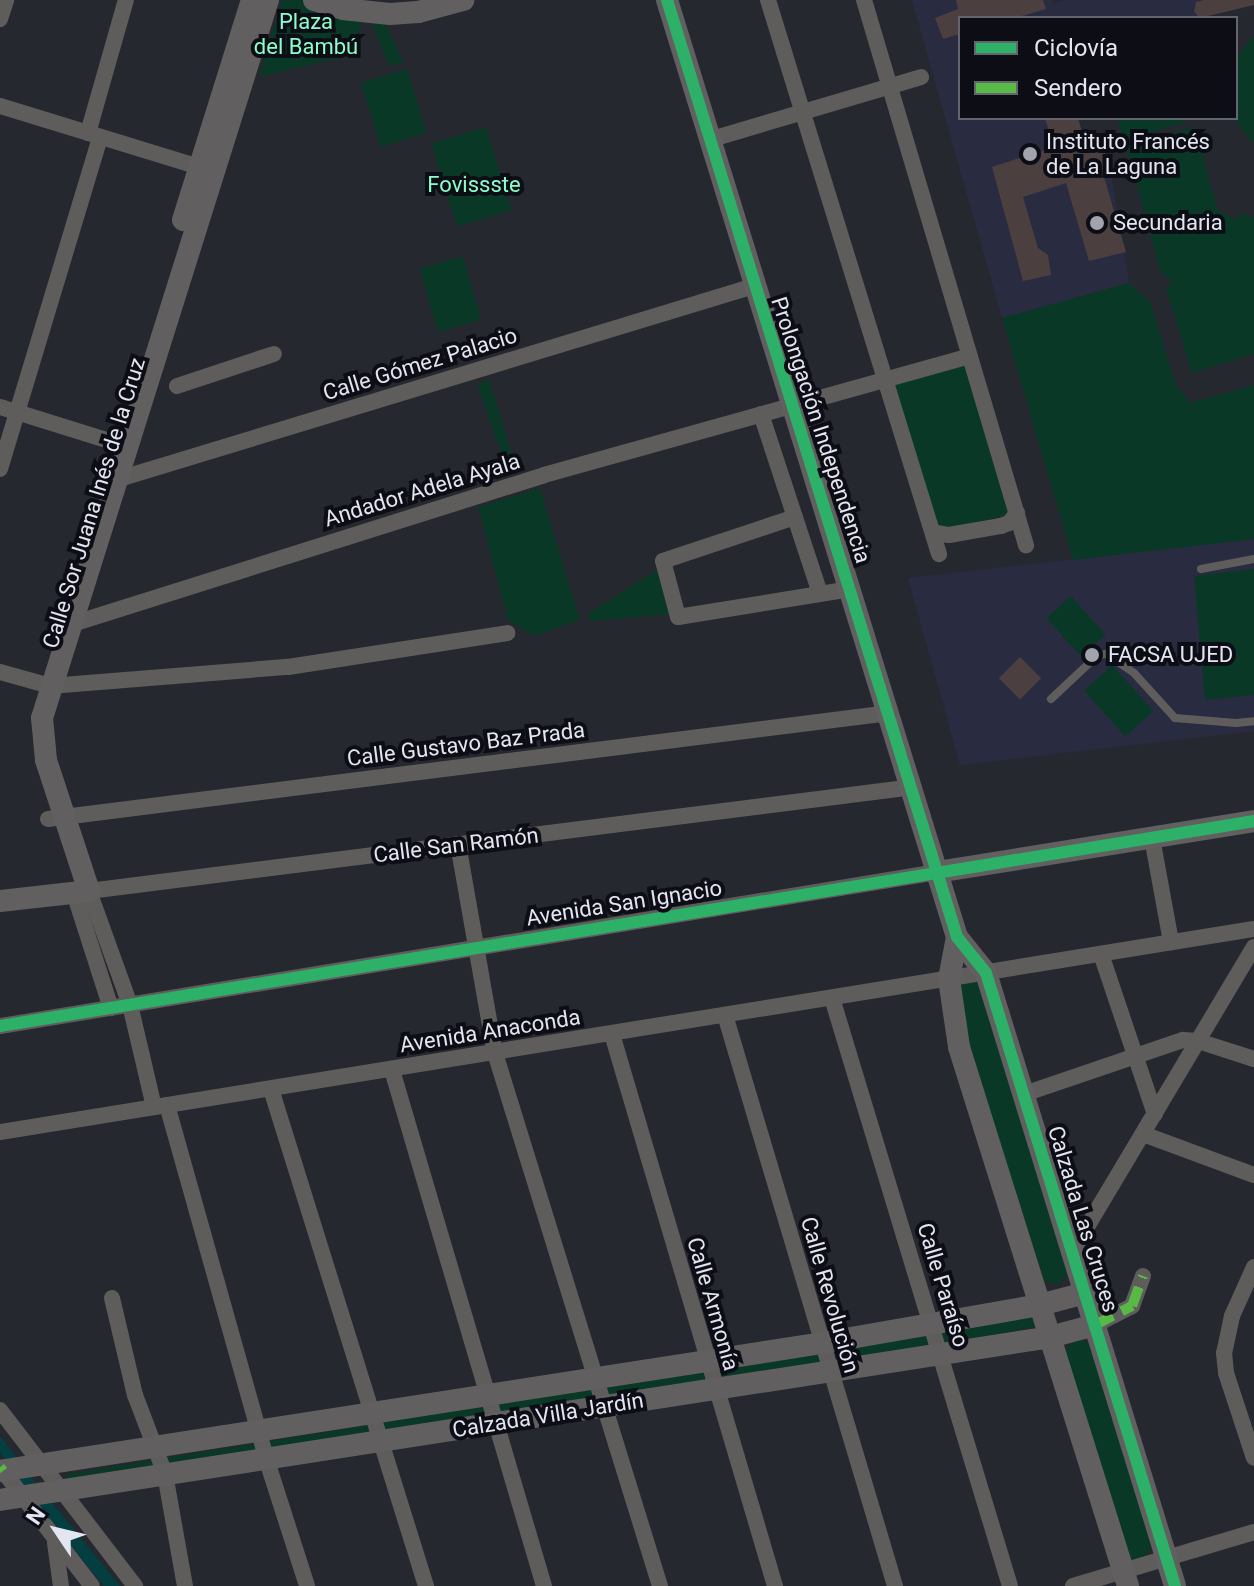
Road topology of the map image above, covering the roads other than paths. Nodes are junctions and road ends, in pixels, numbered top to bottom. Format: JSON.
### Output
{"nodes":[{"id":1,"x":6,"y":0,"type":"edge"},
{"id":2,"x":126,"y":0,"type":"edge"},
{"id":3,"x":252,"y":0,"type":"edge"},
{"id":4,"x":268,"y":0,"type":"edge"},
{"id":5,"x":314,"y":0,"type":"edge"},
{"id":6,"x":463,"y":0,"type":"edge"},
{"id":7,"x":667,"y":0,"type":"edge"},
{"id":8,"x":768,"y":0,"type":"edge"},
{"id":9,"x":864,"y":0,"type":"edge"},
{"id":10,"x":365,"y":6,"type":"edge"},
{"id":11,"x":0,"y":19,"type":"edge"},
{"id":12,"x":921,"y":77,"type":"dead end"},
{"id":13,"x":890,"y":86,"type":"junction"},
{"id":14,"x":0,"y":107,"type":"edge"},
{"id":15,"x":803,"y":112,"type":"junction"},
{"id":16,"x":94,"y":135,"type":"junction"},
{"id":17,"x":712,"y":139,"type":"junction"},
{"id":18,"x":207,"y":169,"type":"junction"},
{"id":19,"x":754,"y":286,"type":"junction"},
{"id":20,"x":274,"y":354,"type":"dead end"},
{"id":21,"x":970,"y":356,"type":"junction"},
{"id":22,"x":885,"y":379,"type":"junction"},
{"id":23,"x":177,"y":386,"type":"dead end"},
{"id":24,"x":791,"y":406,"type":"junction"},
{"id":25,"x":0,"y":407,"type":"edge"},
{"id":26,"x":17,"y":412,"type":"junction"},
{"id":27,"x":761,"y":414,"type":"junction"},
{"id":28,"x":120,"y":444,"type":"junction"},
{"id":29,"x":0,"y":469,"type":"edge"},
{"id":30,"x":107,"y":482,"type":"junction"},
{"id":31,"x":1017,"y":513,"type":"junction"},
{"id":32,"x":795,"y":517,"type":"junction"},
{"id":33,"x":933,"y":532,"type":"junction"},
{"id":34,"x":1026,"y":545,"type":"dead end"},
{"id":35,"x":939,"y":554,"type":"dead end"},
{"id":36,"x":1254,"y":559,"type":"edge"},
{"id":37,"x":1201,"y":569,"type":"dead end"},
{"id":38,"x":851,"y":589,"type":"junction"},
{"id":39,"x":820,"y":593,"type":"junction"},
{"id":40,"x":69,"y":625,"type":"junction"},
{"id":41,"x":507,"y":633,"type":"dead end"},
{"id":42,"x":0,"y":672,"type":"edge"},
{"id":43,"x":44,"y":685,"type":"junction"},
{"id":44,"x":1051,"y":699,"type":"dead end"},
{"id":45,"x":889,"y":713,"type":"junction"},
{"id":46,"x":1254,"y":721,"type":"edge"},
{"id":47,"x":913,"y":787,"type":"junction"},
{"id":48,"x":56,"y":818,"type":"junction"},
{"id":49,"x":1254,"y":821,"type":"edge"},
{"id":50,"x":1152,"y":838,"type":"junction"},
{"id":51,"x":458,"y":844,"type":"junction"},
{"id":52,"x":937,"y":872,"type":"junction"},
{"id":53,"x":81,"y":892,"type":"junction"},
{"id":54,"x":0,"y":901,"type":"edge"},
{"id":55,"x":1254,"y":929,"type":"edge"},
{"id":56,"x":957,"y":937,"type":"junction"},
{"id":57,"x":1171,"y":942,"type":"junction"},
{"id":58,"x":1254,"y":947,"type":"edge"},
{"id":59,"x":475,"y":948,"type":"junction"},
{"id":60,"x":1101,"y":954,"type":"junction"},
{"id":61,"x":986,"y":973,"type":"junction"},
{"id":62,"x":949,"y":979,"type":"junction"},
{"id":63,"x":832,"y":998,"type":"junction"},
{"id":64,"x":130,"y":1005,"type":"junction"},
{"id":65,"x":111,"y":1008,"type":"junction"},
{"id":66,"x":725,"y":1015,"type":"junction"},
{"id":67,"x":0,"y":1026,"type":"edge"},
{"id":68,"x":612,"y":1034,"type":"junction"},
{"id":69,"x":1198,"y":1041,"type":"junction"},
{"id":70,"x":495,"y":1053,"type":"junction"},
{"id":71,"x":1135,"y":1055,"type":"junction"},
{"id":72,"x":1254,"y":1059,"type":"edge"},
{"id":73,"x":392,"y":1070,"type":"junction"},
{"id":74,"x":271,"y":1089,"type":"junction"},
{"id":75,"x":1024,"y":1094,"type":"junction"},
{"id":76,"x":161,"y":1106,"type":"junction"},
{"id":77,"x":1155,"y":1114,"type":"junction"},
{"id":78,"x":0,"y":1132,"type":"edge"},
{"id":79,"x":1143,"y":1134,"type":"junction"},
{"id":80,"x":1254,"y":1175,"type":"edge"},
{"id":81,"x":1072,"y":1252,"type":"junction"},
{"id":82,"x":1254,"y":1267,"type":"edge"},
{"id":83,"x":1143,"y":1276,"type":"dead end"},
{"id":84,"x":1085,"y":1293,"type":"junction"},
{"id":85,"x":112,"y":1298,"type":"dead end"},
{"id":86,"x":1040,"y":1305,"type":"junction"},
{"id":87,"x":931,"y":1322,"type":"junction"},
{"id":88,"x":1095,"y":1325,"type":"junction"},
{"id":89,"x":1050,"y":1337,"type":"junction"},
{"id":90,"x":822,"y":1343,"type":"junction"},
{"id":91,"x":941,"y":1354,"type":"junction"},
{"id":92,"x":706,"y":1361,"type":"junction"},
{"id":93,"x":830,"y":1372,"type":"junction"},
{"id":94,"x":597,"y":1378,"type":"junction"},
{"id":95,"x":715,"y":1389,"type":"junction"},
{"id":96,"x":485,"y":1395,"type":"junction"},
{"id":97,"x":606,"y":1406,"type":"junction"},
{"id":98,"x":0,"y":1410,"type":"edge"},
{"id":99,"x":375,"y":1413,"type":"junction"},
{"id":100,"x":494,"y":1423,"type":"junction"},
{"id":101,"x":261,"y":1430,"type":"junction"},
{"id":102,"x":383,"y":1440,"type":"junction"},
{"id":103,"x":154,"y":1447,"type":"junction"},
{"id":104,"x":266,"y":1458,"type":"junction"},
{"id":105,"x":1254,"y":1458,"type":"edge"},
{"id":106,"x":44,"y":1464,"type":"junction"},
{"id":107,"x":1,"y":1471,"type":"edge"},
{"id":108,"x":165,"y":1474,"type":"junction"},
{"id":109,"x":61,"y":1490,"type":"junction"},
{"id":110,"x":11,"y":1498,"type":"edge"},
{"id":111,"x":1254,"y":1532,"type":"edge"},
{"id":112,"x":55,"y":1541,"type":"junction"},
{"id":113,"x":1166,"y":1558,"type":"junction"},
{"id":114,"x":1126,"y":1578,"type":"edge"},
{"id":115,"x":61,"y":1586,"type":"edge"},
{"id":116,"x":92,"y":1586,"type":"edge"},
{"id":117,"x":135,"y":1586,"type":"edge"},
{"id":118,"x":185,"y":1586,"type":"edge"},
{"id":119,"x":307,"y":1586,"type":"edge"},
{"id":120,"x":426,"y":1586,"type":"edge"},
{"id":121,"x":544,"y":1586,"type":"edge"},
{"id":122,"x":660,"y":1586,"type":"edge"},
{"id":123,"x":775,"y":1586,"type":"edge"},
{"id":124,"x":895,"y":1586,"type":"edge"},
{"id":125,"x":1010,"y":1586,"type":"edge"},
{"id":126,"x":1073,"y":1586,"type":"edge"},
{"id":127,"x":1175,"y":1586,"type":"edge"}],
"edges":[{"from":1,"to":11,"type":"street"},
{"from":2,"to":16,"type":"street"},
{"from":3,"to":18,"type":"street","name":"Calle Sor Juana Inés de la Cruz"},
{"from":4,"to":18,"type":"street","name":"Calle Sor Juana Inés de la Cruz"},
{"from":5,"to":10,"type":"street"},
{"from":6,"to":10,"type":"street"},
{"from":7,"to":17,"type":"street","name":"Prolongación Independencia"},
{"from":8,"to":15,"type":"street"},
{"from":9,"to":13,"type":"street"},
{"from":12,"to":13,"type":"street"},
{"from":13,"to":15,"type":"street"},
{"from":13,"to":21,"type":"street"},
{"from":14,"to":16,"type":"street"},
{"from":15,"to":17,"type":"street"},
{"from":15,"to":22,"type":"street"},
{"from":16,"to":18,"type":"street"},
{"from":16,"to":26,"type":"street"},
{"from":17,"to":19,"type":"street","name":"Prolongación Independencia"},
{"from":18,"to":28,"type":"street","name":"Calle Sor Juana Inés de la Cruz"},
{"from":19,"to":24,"type":"street","name":"Prolongación Independencia"},
{"from":19,"to":30,"type":"street","name":"Calle Gómez Palacio"},
{"from":20,"to":23,"type":"street"},
{"from":21,"to":22,"type":"street","name":"Andador Adela Ayala"},
{"from":21,"to":31,"type":"street"},
{"from":22,"to":24,"type":"street","name":"Andador Adela Ayala"},
{"from":22,"to":33,"type":"street"},
{"from":24,"to":27,"type":"street","name":"Andador Adela Ayala"},
{"from":24,"to":38,"type":"street","name":"Prolongación Independencia"},
{"from":25,"to":26,"type":"street"},
{"from":26,"to":28,"type":"street"},
{"from":26,"to":29,"type":"street"},
{"from":27,"to":32,"type":"street"},
{"from":27,"to":40,"type":"street","name":"Andador Adela Ayala"},
{"from":28,"to":30,"type":"street","name":"Calle Sor Juana Inés de la Cruz"},
{"from":30,"to":40,"type":"street","name":"Calle Sor Juana Inés de la Cruz"},
{"from":30,"to":43,"type":"street","name":"Calle Sor Juana Inés de la Cruz"},
{"from":31,"to":33,"type":"street"},
{"from":31,"to":34,"type":"street"},
{"from":32,"to":39,"type":"street"},
{"from":32,"to":39,"type":"street"},
{"from":33,"to":35,"type":"street"},
{"from":36,"to":37,"type":"lane"},
{"from":38,"to":39,"type":"street"},
{"from":38,"to":45,"type":"street","name":"Prolongación Independencia"},
{"from":40,"to":43,"type":"street","name":"Calle Sor Juana Inés de la Cruz"},
{"from":41,"to":43,"type":"street"},
{"from":42,"to":43,"type":"street"},
{"from":43,"to":48,"type":"street","name":"Calle Sor Juana Inés de la Cruz"},
{"from":44,"to":46,"type":"lane"},
{"from":45,"to":47,"type":"street","name":"Prolongación Independencia"},
{"from":45,"to":48,"type":"street","name":"Calle Gustavo Baz Prada"},
{"from":47,"to":51,"type":"street","name":"Calle San Ramón"},
{"from":47,"to":52,"type":"street","name":"Prolongación Independencia"},
{"from":48,"to":53,"type":"street","name":"Calle Sor Juana Inés de la Cruz"},
{"from":49,"to":50,"type":"street","name":"Avenida San Ignacio"},
{"from":50,"to":52,"type":"street","name":"Avenida San Ignacio"},
{"from":50,"to":57,"type":"street"},
{"from":51,"to":53,"type":"street","name":"Calle San Ramón"},
{"from":51,"to":59,"type":"street"},
{"from":52,"to":56,"type":"street","name":"Calzada Las Cruces"},
{"from":52,"to":59,"type":"street","name":"Avenida San Ignacio"},
{"from":53,"to":54,"type":"street","name":"Calle San Ramón"},
{"from":53,"to":64,"type":"street","name":"Calle Sor Juana Inés de la Cruz"},
{"from":53,"to":65,"type":"street","name":"Calle Sor Juana Inés de la Cruz"},
{"from":55,"to":57,"type":"street","name":"Avenida Anaconda"},
{"from":56,"to":61,"type":"street","name":"Calzada Las Cruces"},
{"from":56,"to":62,"type":"street","name":"Calzada Las Cruces"},
{"from":57,"to":60,"type":"street","name":"Avenida Anaconda"},
{"from":58,"to":69,"type":"street"},
{"from":59,"to":64,"type":"street","name":"Avenida San Ignacio"},
{"from":59,"to":70,"type":"street"},
{"from":60,"to":61,"type":"street","name":"Avenida Anaconda"},
{"from":60,"to":71,"type":"street"},
{"from":61,"to":62,"type":"street","name":"Avenida Anaconda"},
{"from":61,"to":75,"type":"street","name":"Calzada Las Cruces"},
{"from":62,"to":63,"type":"street","name":"Avenida Anaconda"},
{"from":62,"to":86,"type":"street","name":"Calzada Las Cruces"},
{"from":63,"to":66,"type":"street","name":"Avenida Anaconda"},
{"from":63,"to":87,"type":"street","name":"Calle Paraíso"},
{"from":64,"to":65,"type":"street","name":"Avenida San Ignacio"},
{"from":64,"to":76,"type":"street","name":"Calle Sor Juana Inés de la Cruz"},
{"from":65,"to":67,"type":"street","name":"Avenida San Ignacio"},
{"from":66,"to":68,"type":"street","name":"Avenida Anaconda"},
{"from":66,"to":90,"type":"street","name":"Calle Revolución"},
{"from":68,"to":70,"type":"street","name":"Avenida Anaconda"},
{"from":68,"to":92,"type":"street","name":"Calle Armonía"},
{"from":69,"to":71,"type":"street"},
{"from":69,"to":72,"type":"street"},
{"from":69,"to":77,"type":"street"},
{"from":70,"to":73,"type":"street","name":"Avenida Anaconda"},
{"from":70,"to":94,"type":"street"},
{"from":71,"to":75,"type":"street"},
{"from":71,"to":77,"type":"street"},
{"from":73,"to":74,"type":"street","name":"Avenida Anaconda"},
{"from":73,"to":96,"type":"street"},
{"from":74,"to":76,"type":"street","name":"Avenida Anaconda"},
{"from":74,"to":99,"type":"street"},
{"from":75,"to":81,"type":"street","name":"Calzada Las Cruces"},
{"from":76,"to":78,"type":"street","name":"Avenida Anaconda"},
{"from":76,"to":101,"type":"street","name":"Calle Sor Juana Inés de la Cruz"},
{"from":77,"to":79,"type":"street"},
{"from":79,"to":80,"type":"street"},
{"from":79,"to":81,"type":"street"},
{"from":81,"to":84,"type":"street","name":"Calzada Las Cruces"},
{"from":82,"to":105,"type":"street"},
{"from":83,"to":88,"type":"street"},
{"from":84,"to":86,"type":"street","name":"Calzada Villa Jardín"},
{"from":84,"to":88,"type":"street","name":"Calzada Las Cruces"},
{"from":85,"to":103,"type":"street"},
{"from":86,"to":87,"type":"street","name":"Calzada Villa Jardín"},
{"from":86,"to":89,"type":"street","name":"Calzada Las Cruces"},
{"from":87,"to":90,"type":"street","name":"Calzada Villa Jardín"},
{"from":87,"to":91,"type":"street","name":"Calle Paraíso"},
{"from":88,"to":89,"type":"street","name":"Calzada Villa Jardín"},
{"from":88,"to":113,"type":"street","name":"Calzada Las Cruces"},
{"from":89,"to":91,"type":"street","name":"Calzada Villa Jardín"},
{"from":89,"to":114,"type":"street","name":"Calzada Las Cruces"},
{"from":90,"to":92,"type":"street","name":"Calzada Villa Jardín"},
{"from":90,"to":93,"type":"street","name":"Calle Revolución"},
{"from":91,"to":93,"type":"street","name":"Calzada Villa Jardín"},
{"from":91,"to":125,"type":"street","name":"Calle Paraíso"},
{"from":92,"to":94,"type":"street","name":"Calzada Villa Jardín"},
{"from":92,"to":95,"type":"street","name":"Calle Armonía"},
{"from":93,"to":95,"type":"street","name":"Calzada Villa Jardín"},
{"from":93,"to":124,"type":"street","name":"Calle Revolución"},
{"from":94,"to":96,"type":"street","name":"Calzada Villa Jardín"},
{"from":94,"to":97,"type":"street"},
{"from":95,"to":97,"type":"street","name":"Calzada Villa Jardín"},
{"from":95,"to":123,"type":"street","name":"Calle Armonía"},
{"from":96,"to":99,"type":"street","name":"Calzada Villa Jardín"},
{"from":96,"to":100,"type":"street"},
{"from":97,"to":100,"type":"street","name":"Calzada Villa Jardín"},
{"from":97,"to":122,"type":"street"},
{"from":98,"to":106,"type":"street"},
{"from":99,"to":101,"type":"street","name":"Calzada Villa Jardín"},
{"from":99,"to":102,"type":"street"},
{"from":100,"to":102,"type":"street","name":"Calzada Villa Jardín"},
{"from":100,"to":121,"type":"street"},
{"from":101,"to":103,"type":"street","name":"Calzada Villa Jardín"},
{"from":101,"to":104,"type":"street","name":"Calle Sor Juana Inés de la Cruz"},
{"from":102,"to":104,"type":"street","name":"Calzada Villa Jardín"},
{"from":102,"to":120,"type":"street"},
{"from":103,"to":106,"type":"street","name":"Calzada Villa Jardín"},
{"from":103,"to":108,"type":"street"},
{"from":104,"to":108,"type":"street","name":"Calzada Villa Jardín"},
{"from":104,"to":119,"type":"street","name":"Calle Sor Juana Inés de la Cruz"},
{"from":106,"to":107,"type":"street","name":"Calzada Villa Jardín"},
{"from":106,"to":109,"type":"street"},
{"from":107,"to":110,"type":"street"},
{"from":108,"to":109,"type":"street","name":"Calzada Villa Jardín"},
{"from":108,"to":118,"type":"street"},
{"from":109,"to":110,"type":"street","name":"Calzada Villa Jardín"},
{"from":109,"to":117,"type":"street"},
{"from":110,"to":112,"type":"street"},
{"from":111,"to":113,"type":"street"},
{"from":112,"to":115,"type":"street"},
{"from":112,"to":116,"type":"street"},
{"from":113,"to":114,"type":"street"},
{"from":113,"to":127,"type":"street","name":"Calzada Las Cruces"},
{"from":114,"to":126,"type":"street"}]}
